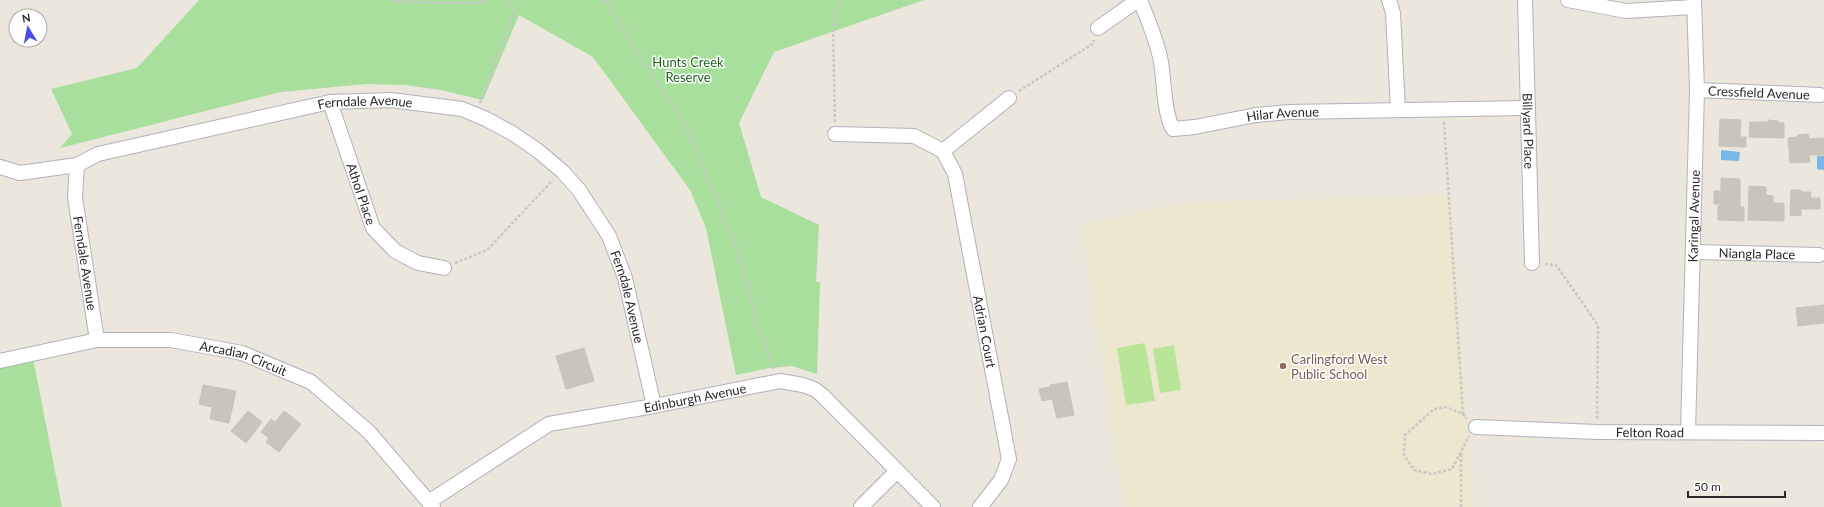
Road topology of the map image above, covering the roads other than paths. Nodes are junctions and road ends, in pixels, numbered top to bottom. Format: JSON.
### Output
{"nodes":[{"id":1,"x":1139,"y":0,"type":"edge"},
{"id":2,"x":1389,"y":0,"type":"edge"},
{"id":3,"x":1525,"y":0,"type":"edge"},
{"id":4,"x":1568,"y":0,"type":"edge"},
{"id":5,"x":1694,"y":3,"type":"edge"},
{"id":6,"x":1098,"y":28,"type":"road end"},
{"id":7,"x":1697,"y":90,"type":"junction"},
{"id":8,"x":1820,"y":95,"type":"dead end"},
{"id":9,"x":1009,"y":98,"type":"road end"},
{"id":10,"x":330,"y":102,"type":"junction"},
{"id":11,"x":1527,"y":108,"type":"junction"},
{"id":12,"x":1398,"y":110,"type":"junction"},
{"id":13,"x":835,"y":134,"type":"road end"},
{"id":14,"x":943,"y":150,"type":"junction"},
{"id":15,"x":77,"y":165,"type":"junction"},
{"id":16,"x":0,"y":167,"type":"edge"},
{"id":17,"x":1694,"y":252,"type":"junction"},
{"id":18,"x":1819,"y":255,"type":"dead end"},
{"id":19,"x":1532,"y":263,"type":"road end"},
{"id":20,"x":444,"y":268,"type":"road end"},
{"id":21,"x":98,"y":340,"type":"junction"},
{"id":22,"x":0,"y":362,"type":"edge"},
{"id":23,"x":654,"y":406,"type":"junction"},
{"id":24,"x":1476,"y":427,"type":"road end"},
{"id":25,"x":1688,"y":432,"type":"junction"},
{"id":26,"x":1824,"y":433,"type":"edge"},
{"id":27,"x":897,"y":471,"type":"junction"},
{"id":28,"x":432,"y":504,"type":"edge"},
{"id":29,"x":861,"y":507,"type":"edge"},
{"id":30,"x":933,"y":507,"type":"edge"},
{"id":31,"x":980,"y":507,"type":"edge"}],
"edges":[{"from":1,"to":6,"type":"street"},
{"from":1,"to":12,"type":"street","name":"Hilar Avenue"},
{"from":2,"to":12,"type":"street"},
{"from":3,"to":11,"type":"street","name":"Billyard Place"},
{"from":4,"to":5,"type":"street"},
{"from":5,"to":7,"type":"street","name":"Karingal Avenue"},
{"from":7,"to":8,"type":"street","name":"Cressfield Avenue"},
{"from":7,"to":17,"type":"street","name":"Karingal Avenue"},
{"from":9,"to":14,"type":"street"},
{"from":10,"to":15,"type":"street","name":"Ferndale Avenue"},
{"from":10,"to":20,"type":"street","name":"Athol Place"},
{"from":10,"to":23,"type":"street","name":"Ferndale Avenue"},
{"from":11,"to":12,"type":"street","name":"Hilar Avenue"},
{"from":11,"to":19,"type":"street","name":"Billyard Place"},
{"from":13,"to":14,"type":"street"},
{"from":14,"to":31,"type":"street","name":"Adrian Court"},
{"from":15,"to":16,"type":"street"},
{"from":15,"to":21,"type":"street","name":"Ferndale Avenue"},
{"from":17,"to":18,"type":"street","name":"Niangla Place"},
{"from":17,"to":25,"type":"street","name":"Karingal Avenue"},
{"from":21,"to":22,"type":"street","name":"Arcadian Circuit"},
{"from":21,"to":28,"type":"street","name":"Arcadian Circuit"},
{"from":23,"to":27,"type":"street","name":"Edinburgh Avenue"},
{"from":23,"to":28,"type":"street","name":"Edinburgh Avenue"},
{"from":24,"to":25,"type":"street","name":"Felton Road"},
{"from":25,"to":26,"type":"street","name":"Felton Road"},
{"from":27,"to":29,"type":"street"},
{"from":27,"to":30,"type":"street","name":"Edinburgh Avenue"}]}
